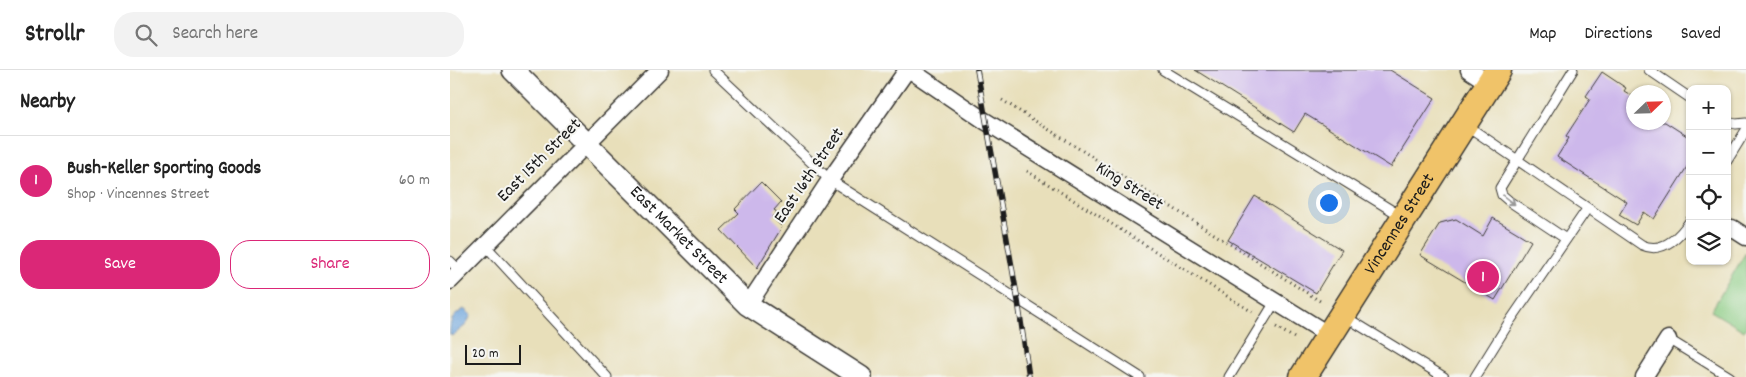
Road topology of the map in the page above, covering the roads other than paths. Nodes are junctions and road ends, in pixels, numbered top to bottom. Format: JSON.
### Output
{"nodes":[{"id":1,"x":514,"y":70,"type":"edge"},
{"id":2,"x":660,"y":70,"type":"edge"},
{"id":3,"x":713,"y":70,"type":"edge"},
{"id":4,"x":909,"y":70,"type":"edge"},
{"id":5,"x":1163,"y":70,"type":"edge"},
{"id":6,"x":1573,"y":70,"type":"edge"},
{"id":7,"x":1649,"y":70,"type":"edge"},
{"id":8,"x":1485,"y":74,"type":"edge"},
{"id":9,"x":1686,"y":95,"type":"edge"},
{"id":10,"x":1731,"y":123,"type":"edge"},
{"id":11,"x":1746,"y":123,"type":"edge"},
{"id":12,"x":1464,"y":124,"type":"junction"},
{"id":13,"x":1746,"y":130,"type":"edge"},
{"id":14,"x":586,"y":143,"type":"junction"},
{"id":15,"x":1731,"y":154,"type":"edge"},
{"id":16,"x":1518,"y":161,"type":"junction"},
{"id":17,"x":830,"y":180,"type":"junction"},
{"id":18,"x":1587,"y":209,"type":"junction"},
{"id":19,"x":1404,"y":218,"type":"junction"},
{"id":20,"x":1686,"y":226,"type":"edge"},
{"id":21,"x":1566,"y":239,"type":"junction"},
{"id":22,"x":485,"y":245,"type":"junction"},
{"id":23,"x":453,"y":271,"type":"edge"},
{"id":24,"x":1275,"y":302,"type":"junction"},
{"id":25,"x":748,"y":305,"type":"junction"},
{"id":26,"x":1335,"y":325,"type":"junction"},
{"id":27,"x":1668,"y":339,"type":"joint"},
{"id":28,"x":849,"y":374,"type":"edge"},
{"id":29,"x":606,"y":377,"type":"edge"},
{"id":30,"x":1140,"y":377,"type":"edge"},
{"id":31,"x":1229,"y":377,"type":"edge"},
{"id":32,"x":1303,"y":377,"type":"edge"},
{"id":33,"x":1444,"y":377,"type":"edge"},
{"id":34,"x":1475,"y":377,"type":"edge"},
{"id":35,"x":1644,"y":377,"type":"edge"},
{"id":36,"x":1730,"y":377,"type":"edge"}],
"edges":[{"from":1,"to":14,"type":"street","name":"East Market Street"},
{"from":2,"to":14,"type":"street","name":"East 15th Street"},
{"from":3,"to":17,"type":"lane"},
{"from":4,"to":17,"type":"street","name":"East 16th Street"},
{"from":4,"to":24,"type":"street","name":"King Street"},
{"from":5,"to":19,"type":"lane"},
{"from":6,"to":16,"type":"lane"},
{"from":7,"to":9,"type":"lane"},
{"from":8,"to":12,"type":"main road","name":"Vincennes Street"},
{"from":10,"to":11,"type":"lane"},
{"from":12,"to":16,"type":"lane"},
{"from":12,"to":19,"type":"main road","name":"Vincennes Street"},
{"from":13,"to":15,"type":"lane"},
{"from":14,"to":22,"type":"street","name":"East 15th Street"},
{"from":14,"to":25,"type":"street","name":"East Market Street"},
{"from":16,"to":18,"type":"lane"},
{"from":16,"to":21,"type":"lane","one_way":true},
{"from":17,"to":25,"type":"street","name":"East 16th Street"},
{"from":17,"to":30,"type":"lane"},
{"from":18,"to":20,"type":"lane"},
{"from":18,"to":21,"type":"lane"},
{"from":19,"to":26,"type":"main road","name":"Vincennes Street"},
{"from":21,"to":34,"type":"lane"},
{"from":22,"to":23,"type":"street","name":"East 15th Street"},
{"from":22,"to":29,"type":"lane"},
{"from":24,"to":26,"type":"street","name":"King Street"},
{"from":24,"to":31,"type":"lane"},
{"from":25,"to":28,"type":"street","name":"East Market Street"},
{"from":26,"to":32,"type":"main road","name":"Vincennes Street"},
{"from":26,"to":33,"type":"lane"},
{"from":27,"to":35,"type":"street"},
{"from":27,"to":36,"type":"lane"}]}
